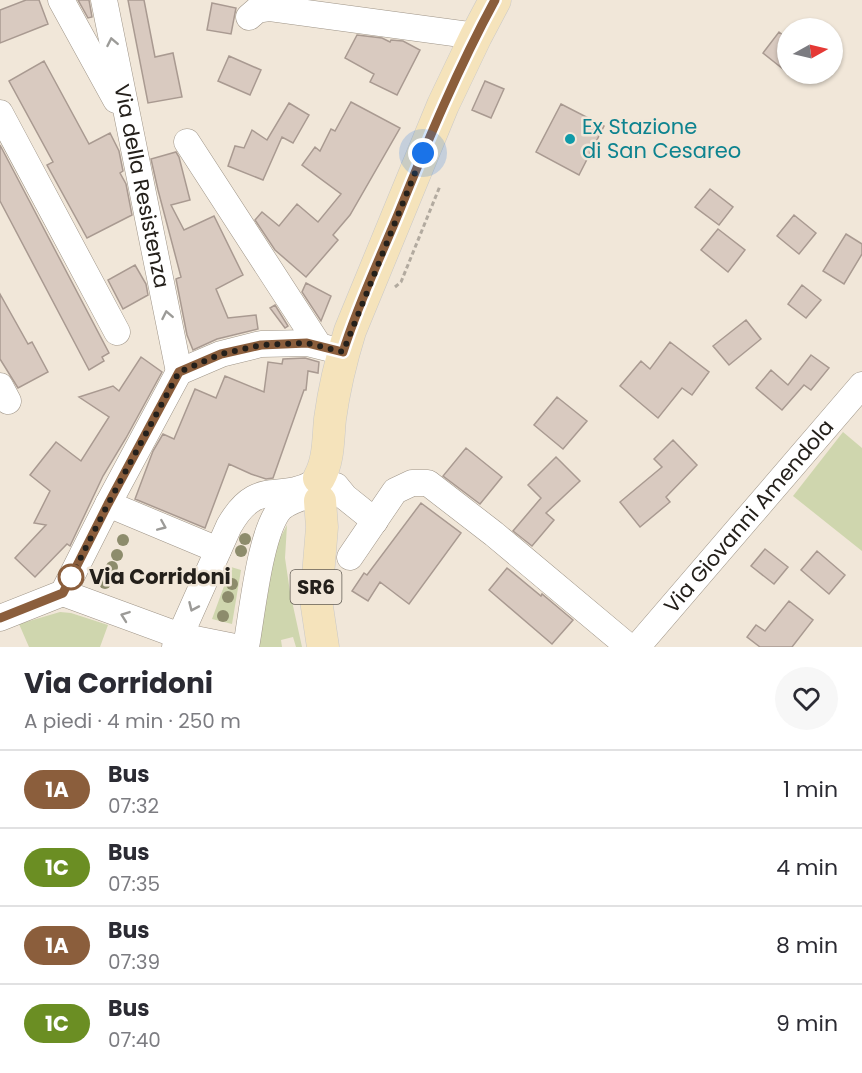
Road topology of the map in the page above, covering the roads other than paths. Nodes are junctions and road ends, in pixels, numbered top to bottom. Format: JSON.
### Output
{"nodes":[{"id":1,"x":61,"y":0,"type":"edge"},
{"id":2,"x":104,"y":0,"type":"edge"},
{"id":3,"x":339,"y":0,"type":"edge"},
{"id":4,"x":249,"y":17,"type":"dead end"},
{"id":5,"x":485,"y":19,"type":"edge"},
{"id":6,"x":0,"y":113,"type":"edge"},
{"id":7,"x":129,"y":123,"type":"junction"},
{"id":8,"x":187,"y":142,"type":"dead end"},
{"id":9,"x":117,"y":332,"type":"dead end"},
{"id":10,"x":330,"y":348,"type":"junction"},
{"id":11,"x":179,"y":372,"type":"junction"},
{"id":12,"x":862,"y":385,"type":"edge"},
{"id":13,"x":326,"y":491,"type":"junction"},
{"id":14,"x":108,"y":504,"type":"junction"},
{"id":15,"x":235,"y":516,"type":"junction"},
{"id":16,"x":375,"y":520,"type":"junction"},
{"id":17,"x":264,"y":549,"type":"junction"},
{"id":18,"x":218,"y":550,"type":"junction"},
{"id":19,"x":350,"y":557,"type":"dead end"},
{"id":20,"x":63,"y":593,"type":"junction"},
{"id":21,"x":0,"y":618,"type":"edge"},
{"id":22,"x":178,"y":641,"type":"edge"},
{"id":23,"x":235,"y":647,"type":"edge"},
{"id":24,"x":246,"y":647,"type":"edge"},
{"id":25,"x":323,"y":647,"type":"edge"},
{"id":26,"x":629,"y":647,"type":"edge"},
{"id":27,"x":637,"y":647,"type":"edge"}],
"edges":[{"from":1,"to":7,"type":"street"},
{"from":7,"to":2,"type":"street","name":"Via della Resistenza","one_way":true},
{"from":3,"to":5,"type":"street"},
{"from":4,"to":5,"type":"street"},
{"from":5,"to":10,"type":"main road","number":"SR6"},
{"from":6,"to":9,"type":"street"},
{"from":11,"to":7,"type":"street","name":"Via della Resistenza","one_way":true},
{"from":8,"to":10,"type":"street"},
{"from":10,"to":11,"type":"street"},
{"from":10,"to":13,"type":"main road","number":"SR6"},
{"from":11,"to":14,"type":"street"},
{"from":12,"to":27,"type":"street","name":"Via Giovanni Amendola"},
{"from":13,"to":15,"type":"street"},
{"from":13,"to":16,"type":"street"},
{"from":13,"to":17,"type":"street"},
{"from":13,"to":25,"type":"main road","number":"SR6"},
{"from":14,"to":18,"type":"street","one_way":true},
{"from":14,"to":20,"type":"street"},
{"from":15,"to":17,"type":"street"},
{"from":15,"to":18,"type":"street"},
{"from":16,"to":19,"type":"street"},
{"from":16,"to":26,"type":"street"},
{"from":17,"to":24,"type":"street"},
{"from":18,"to":22,"type":"street","one_way":true},
{"from":20,"to":21,"type":"street"},
{"from":22,"to":20,"type":"street","one_way":true},
{"from":22,"to":23,"type":"street"}]}
